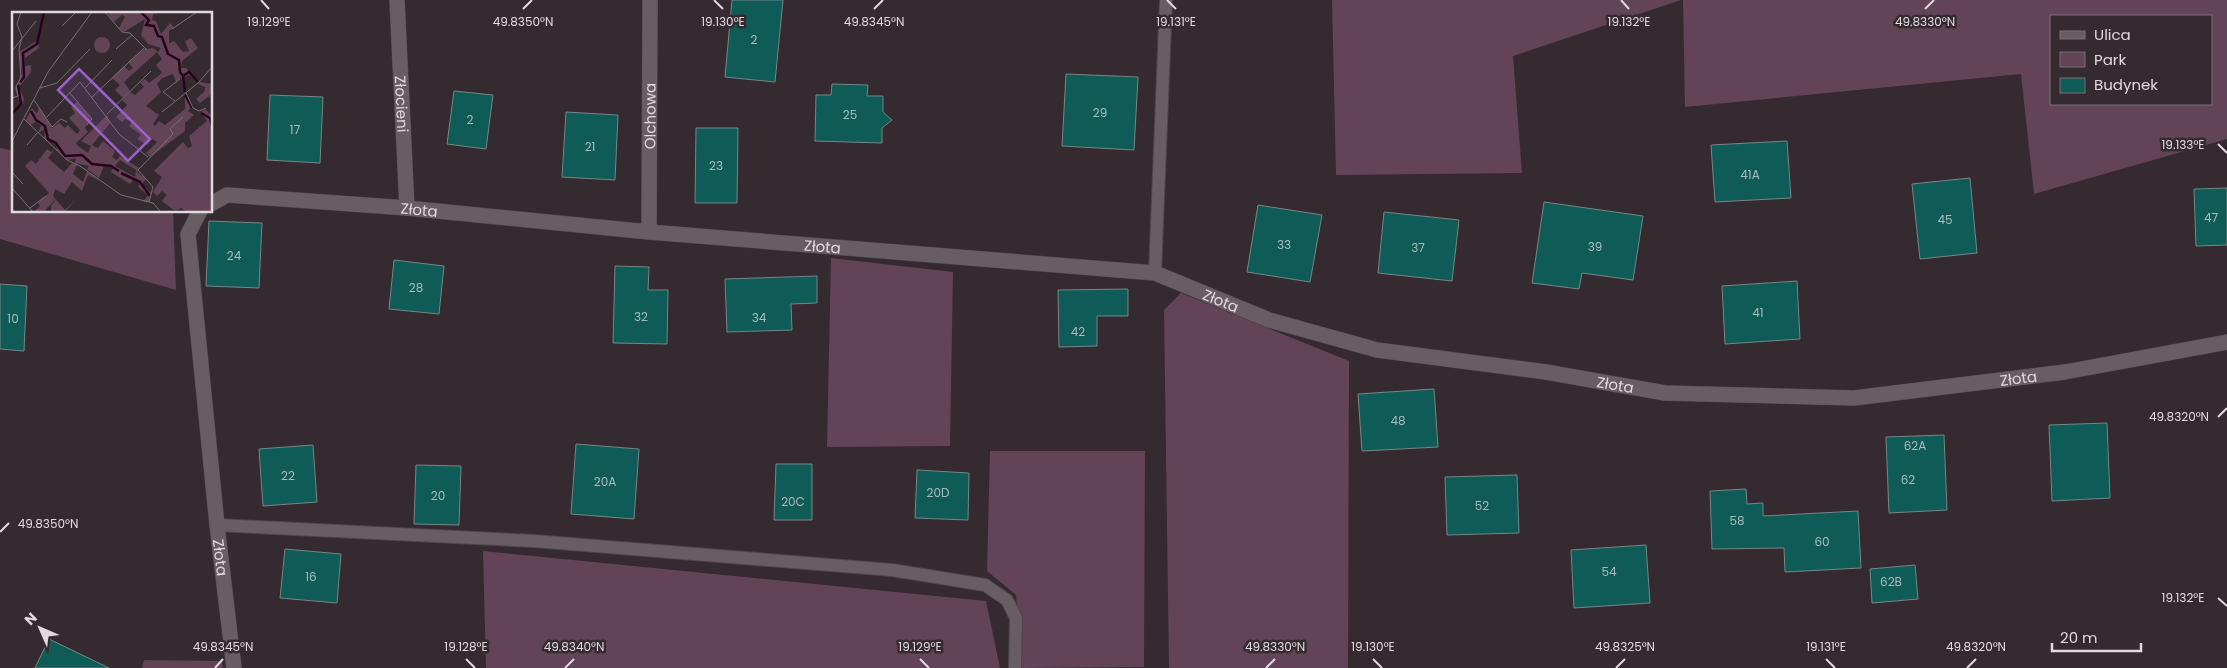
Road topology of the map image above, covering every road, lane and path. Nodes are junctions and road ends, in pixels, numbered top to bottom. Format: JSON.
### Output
{"nodes":[{"id":1,"x":397,"y":0,"type":"edge"},
{"id":2,"x":650,"y":0,"type":"edge"},
{"id":3,"x":1166,"y":0,"type":"edge"},
{"id":4,"x":212,"y":203,"type":"edge"},
{"id":5,"x":407,"y":208,"type":"junction"},
{"id":6,"x":199,"y":212,"type":"edge"},
{"id":7,"x":648,"y":232,"type":"junction"},
{"id":8,"x":1154,"y":273,"type":"junction"},
{"id":9,"x":2227,"y":342,"type":"edge"},
{"id":10,"x":217,"y":525,"type":"junction"},
{"id":11,"x":234,"y":668,"type":"edge"},
{"id":12,"x":1015,"y":668,"type":"edge"}],
"edges":[{"from":1,"to":5,"type":"street","name":"Złocieni"},
{"from":2,"to":7,"type":"street","name":"Olchowa"},
{"from":3,"to":8,"type":"lane"},
{"from":4,"to":5,"type":"street","name":"Złota"},
{"from":5,"to":7,"type":"street","name":"Złota"},
{"from":6,"to":10,"type":"street","name":"Złota"},
{"from":7,"to":8,"type":"street","name":"Złota"},
{"from":8,"to":9,"type":"street","name":"Złota"},
{"from":10,"to":11,"type":"street","name":"Złota"},
{"from":10,"to":12,"type":"lane"}]}
